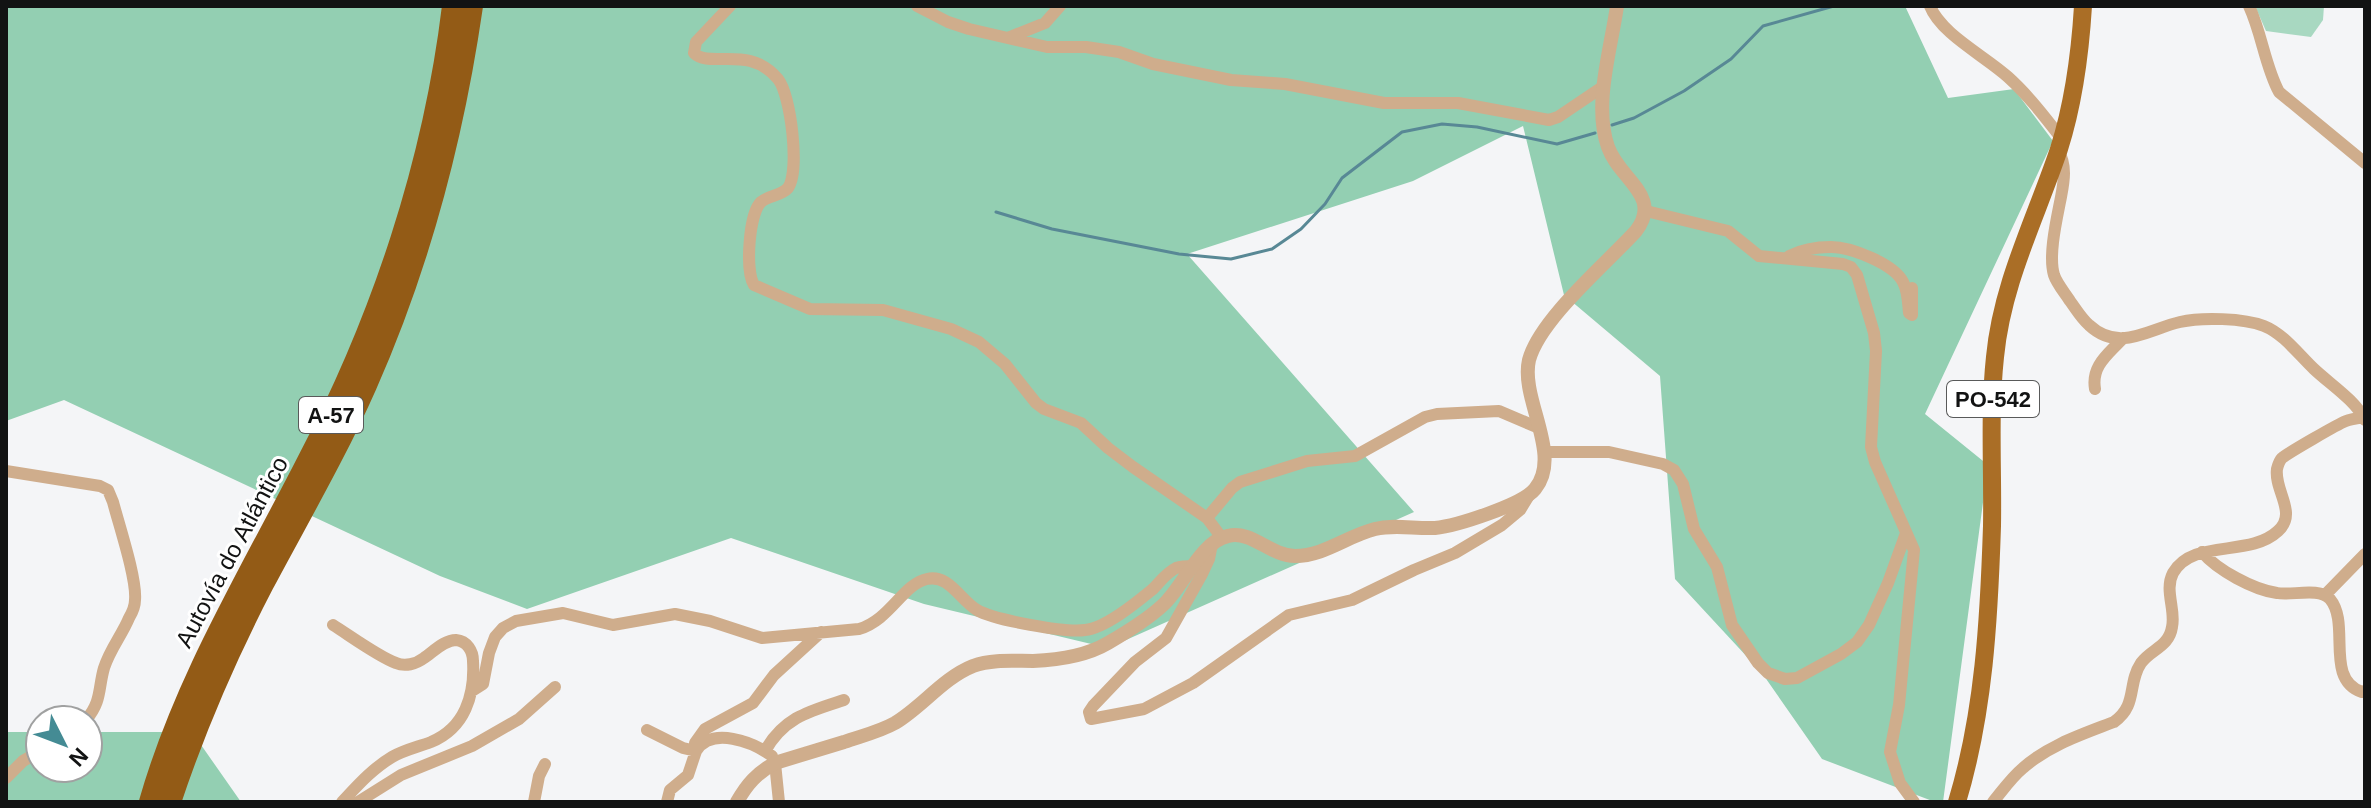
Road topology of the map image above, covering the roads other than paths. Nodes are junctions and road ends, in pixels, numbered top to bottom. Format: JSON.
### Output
{"nodes":[{"id":1,"x":453,"y":6,"type":"edge"},
{"id":2,"x":472,"y":6,"type":"edge"},
{"id":3,"x":730,"y":6,"type":"edge"},
{"id":4,"x":917,"y":6,"type":"edge"},
{"id":5,"x":1060,"y":6,"type":"edge"},
{"id":6,"x":1617,"y":6,"type":"edge"},
{"id":7,"x":1930,"y":6,"type":"edge"},
{"id":8,"x":2083,"y":6,"type":"edge"},
{"id":9,"x":2249,"y":6,"type":"edge"},
{"id":10,"x":1009,"y":38,"type":"junction"},
{"id":11,"x":1604,"y":86,"type":"junction"},
{"id":12,"x":2060,"y":144,"type":"junction"},
{"id":13,"x":2365,"y":163,"type":"edge"},
{"id":14,"x":1646,"y":211,"type":"junction"},
{"id":15,"x":1785,"y":257,"type":"junction"},
{"id":16,"x":1912,"y":288,"type":"dead end"},
{"id":17,"x":2123,"y":338,"type":"junction"},
{"id":18,"x":2095,"y":389,"type":"dead end"},
{"id":19,"x":2364,"y":418,"type":"edge"},
{"id":20,"x":1539,"y":428,"type":"junction"},
{"id":21,"x":1544,"y":452,"type":"junction"},
{"id":22,"x":6,"y":471,"type":"edge"},
{"id":23,"x":1531,"y":492,"type":"junction"},
{"id":24,"x":1207,"y":518,"type":"junction"},
{"id":25,"x":1906,"y":533,"type":"junction"},
{"id":26,"x":1217,"y":541,"type":"junction"},
{"id":27,"x":2202,"y":552,"type":"junction"},
{"id":28,"x":2365,"y":554,"type":"edge"},
{"id":29,"x":1194,"y":566,"type":"junction"},
{"id":30,"x":2325,"y":595,"type":"junction"},
{"id":31,"x":333,"y":625,"type":"dead end"},
{"id":32,"x":821,"y":632,"type":"junction"},
{"id":33,"x":555,"y":687,"type":"dead end"},
{"id":34,"x":472,"y":691,"type":"junction"},
{"id":35,"x":2365,"y":691,"type":"edge"},
{"id":36,"x":844,"y":700,"type":"dead end"},
{"id":37,"x":97,"y":704,"type":"edge"},
{"id":38,"x":647,"y":730,"type":"dead end"},
{"id":39,"x":696,"y":751,"type":"junction"},
{"id":40,"x":765,"y":751,"type":"junction"},
{"id":41,"x":24,"y":760,"type":"edge"},
{"id":42,"x":777,"y":763,"type":"junction"},
{"id":43,"x":545,"y":764,"type":"dead end"},
{"id":44,"x":6,"y":778,"type":"edge"},
{"id":45,"x":150,"y":802,"type":"edge"},
{"id":46,"x":170,"y":802,"type":"edge"},
{"id":47,"x":342,"y":802,"type":"edge"},
{"id":48,"x":358,"y":802,"type":"edge"},
{"id":49,"x":534,"y":802,"type":"edge"},
{"id":50,"x":667,"y":802,"type":"edge"},
{"id":51,"x":737,"y":802,"type":"edge"},
{"id":52,"x":779,"y":802,"type":"edge"},
{"id":53,"x":1914,"y":802,"type":"edge"},
{"id":54,"x":1957,"y":802,"type":"edge"},
{"id":55,"x":1993,"y":802,"type":"edge"}],
"edges":[{"from":1,"to":45,"type":"highway","name":"Autovía do Atlántico","number":"A-57"},
{"from":2,"to":46,"type":"highway","name":"Autovía do Atlántico","number":"A-57"},
{"from":3,"to":24,"type":"street"},
{"from":4,"to":10,"type":"street"},
{"from":5,"to":10,"type":"street"},
{"from":6,"to":11,"type":"street"},
{"from":7,"to":12,"type":"street"},
{"from":8,"to":12,"type":"main road","number":"PO-542"},
{"from":9,"to":13,"type":"street"},
{"from":10,"to":11,"type":"street"},
{"from":11,"to":14,"type":"street"},
{"from":12,"to":17,"type":"street"},
{"from":12,"to":54,"type":"main road","number":"PO-542"},
{"from":14,"to":15,"type":"street"},
{"from":14,"to":20,"type":"street"},
{"from":15,"to":16,"type":"street"},
{"from":15,"to":25,"type":"street"},
{"from":17,"to":18,"type":"street"},
{"from":17,"to":19,"type":"street"},
{"from":19,"to":27,"type":"street"},
{"from":20,"to":21,"type":"street"},
{"from":20,"to":24,"type":"street"},
{"from":21,"to":23,"type":"street"},
{"from":21,"to":25,"type":"street"},
{"from":22,"to":37,"type":"street"},
{"from":23,"to":26,"type":"street"},
{"from":23,"to":26,"type":"street"},
{"from":24,"to":26,"type":"street"},
{"from":25,"to":53,"type":"street"},
{"from":26,"to":29,"type":"street"},
{"from":27,"to":30,"type":"street"},
{"from":27,"to":55,"type":"street"},
{"from":28,"to":30,"type":"street"},
{"from":29,"to":32,"type":"street"},
{"from":29,"to":42,"type":"street"},
{"from":30,"to":35,"type":"street"},
{"from":31,"to":34,"type":"street"},
{"from":32,"to":34,"type":"street"},
{"from":32,"to":39,"type":"street"},
{"from":33,"to":48,"type":"street"},
{"from":34,"to":47,"type":"street"},
{"from":36,"to":40,"type":"street"},
{"from":38,"to":39,"type":"street"},
{"from":39,"to":40,"type":"street"},
{"from":39,"to":50,"type":"street"},
{"from":40,"to":42,"type":"street"},
{"from":41,"to":44,"type":"street"},
{"from":42,"to":51,"type":"street"},
{"from":42,"to":52,"type":"street"},
{"from":43,"to":49,"type":"street"}]}
